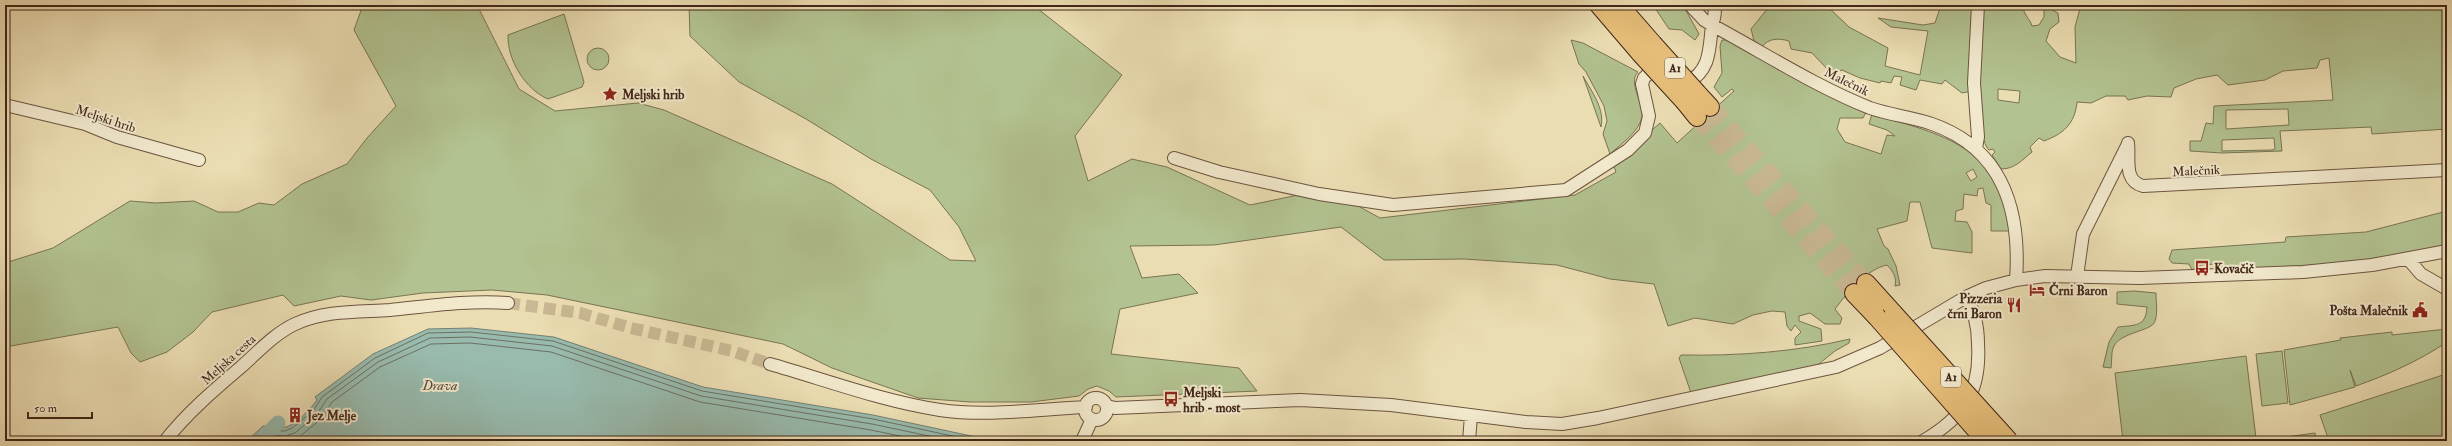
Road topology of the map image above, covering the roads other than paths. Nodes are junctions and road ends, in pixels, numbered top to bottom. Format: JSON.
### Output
{"nodes":[{"id":1,"x":1599,"y":5,"type":"edge"},
{"id":2,"x":1619,"y":5,"type":"edge"},
{"id":3,"x":1690,"y":5,"type":"edge"},
{"id":4,"x":1714,"y":5,"type":"edge"},
{"id":5,"x":1978,"y":5,"type":"edge"},
{"id":6,"x":1712,"y":25,"type":"junction"},
{"id":7,"x":1647,"y":49,"type":"junction"},
{"id":8,"x":5,"y":105,"type":"edge"},
{"id":9,"x":1703,"y":112,"type":"tunnel mouth"},
{"id":10,"x":1976,"y":148,"type":"junction"},
{"id":11,"x":1174,"y":158,"type":"dead end"},
{"id":12,"x":199,"y":160,"type":"dead end"},
{"id":13,"x":2447,"y":170,"type":"edge"},
{"id":14,"x":2447,"y":251,"type":"edge"},
{"id":15,"x":2408,"y":259,"type":"junction"},
{"id":16,"x":2077,"y":276,"type":"junction"},
{"id":17,"x":2016,"y":280,"type":"junction"},
{"id":18,"x":2447,"y":289,"type":"edge"},
{"id":19,"x":1966,"y":297,"type":"junction"},
{"id":20,"x":508,"y":303,"type":"tunnel mouth"},
{"id":21,"x":770,"y":364,"type":"tunnel mouth"},
{"id":22,"x":1107,"y":406,"type":"junction"},
{"id":23,"x":1086,"y":407,"type":"junction"},
{"id":24,"x":1471,"y":416,"type":"junction"},
{"id":25,"x":1090,"y":424,"type":"junction"},
{"id":26,"x":166,"y":441,"type":"edge"},
{"id":27,"x":1082,"y":441,"type":"edge"},
{"id":28,"x":1469,"y":441,"type":"edge"},
{"id":29,"x":1923,"y":441,"type":"edge"},
{"id":30,"x":1986,"y":441,"type":"edge"},
{"id":31,"x":2009,"y":441,"type":"edge"}],
"edges":[{"from":1,"to":7,"type":"highway","number":"A1"},
{"from":2,"to":7,"type":"highway","number":"A1"},
{"from":3,"to":6,"type":"street","name":"Malečnik"},
{"from":4,"to":6,"type":"street"},
{"from":5,"to":10,"type":"street"},
{"from":6,"to":10,"type":"street","name":"Malečnik"},
{"from":6,"to":11,"type":"street"},
{"from":7,"to":9,"type":"highway","number":"A1","bridge":true},
{"from":8,"to":12,"type":"street","name":"Meljski hrib"},
{"from":10,"to":17,"type":"street","name":"Malečnik"},
{"from":13,"to":16,"type":"street","name":"Malečnik"},
{"from":14,"to":15,"type":"street"},
{"from":15,"to":16,"type":"street"},
{"from":15,"to":18,"type":"street"},
{"from":16,"to":17,"type":"street"},
{"from":17,"to":19,"type":"street"},
{"from":19,"to":24,"type":"street"},
{"from":19,"to":29,"type":"street"},
{"from":20,"to":26,"type":"street","name":"Meljska cesta"},
{"from":21,"to":23,"type":"street"},
{"from":22,"to":23,"type":"street"},
{"from":22,"to":24,"type":"street"},
{"from":22,"to":25,"type":"street"},
{"from":23,"to":25,"type":"street"},
{"from":24,"to":28,"type":"street"},
{"from":25,"to":27,"type":"street"},
{"from":30,"to":31,"type":"highway","number":"A1","bridge":true}]}
